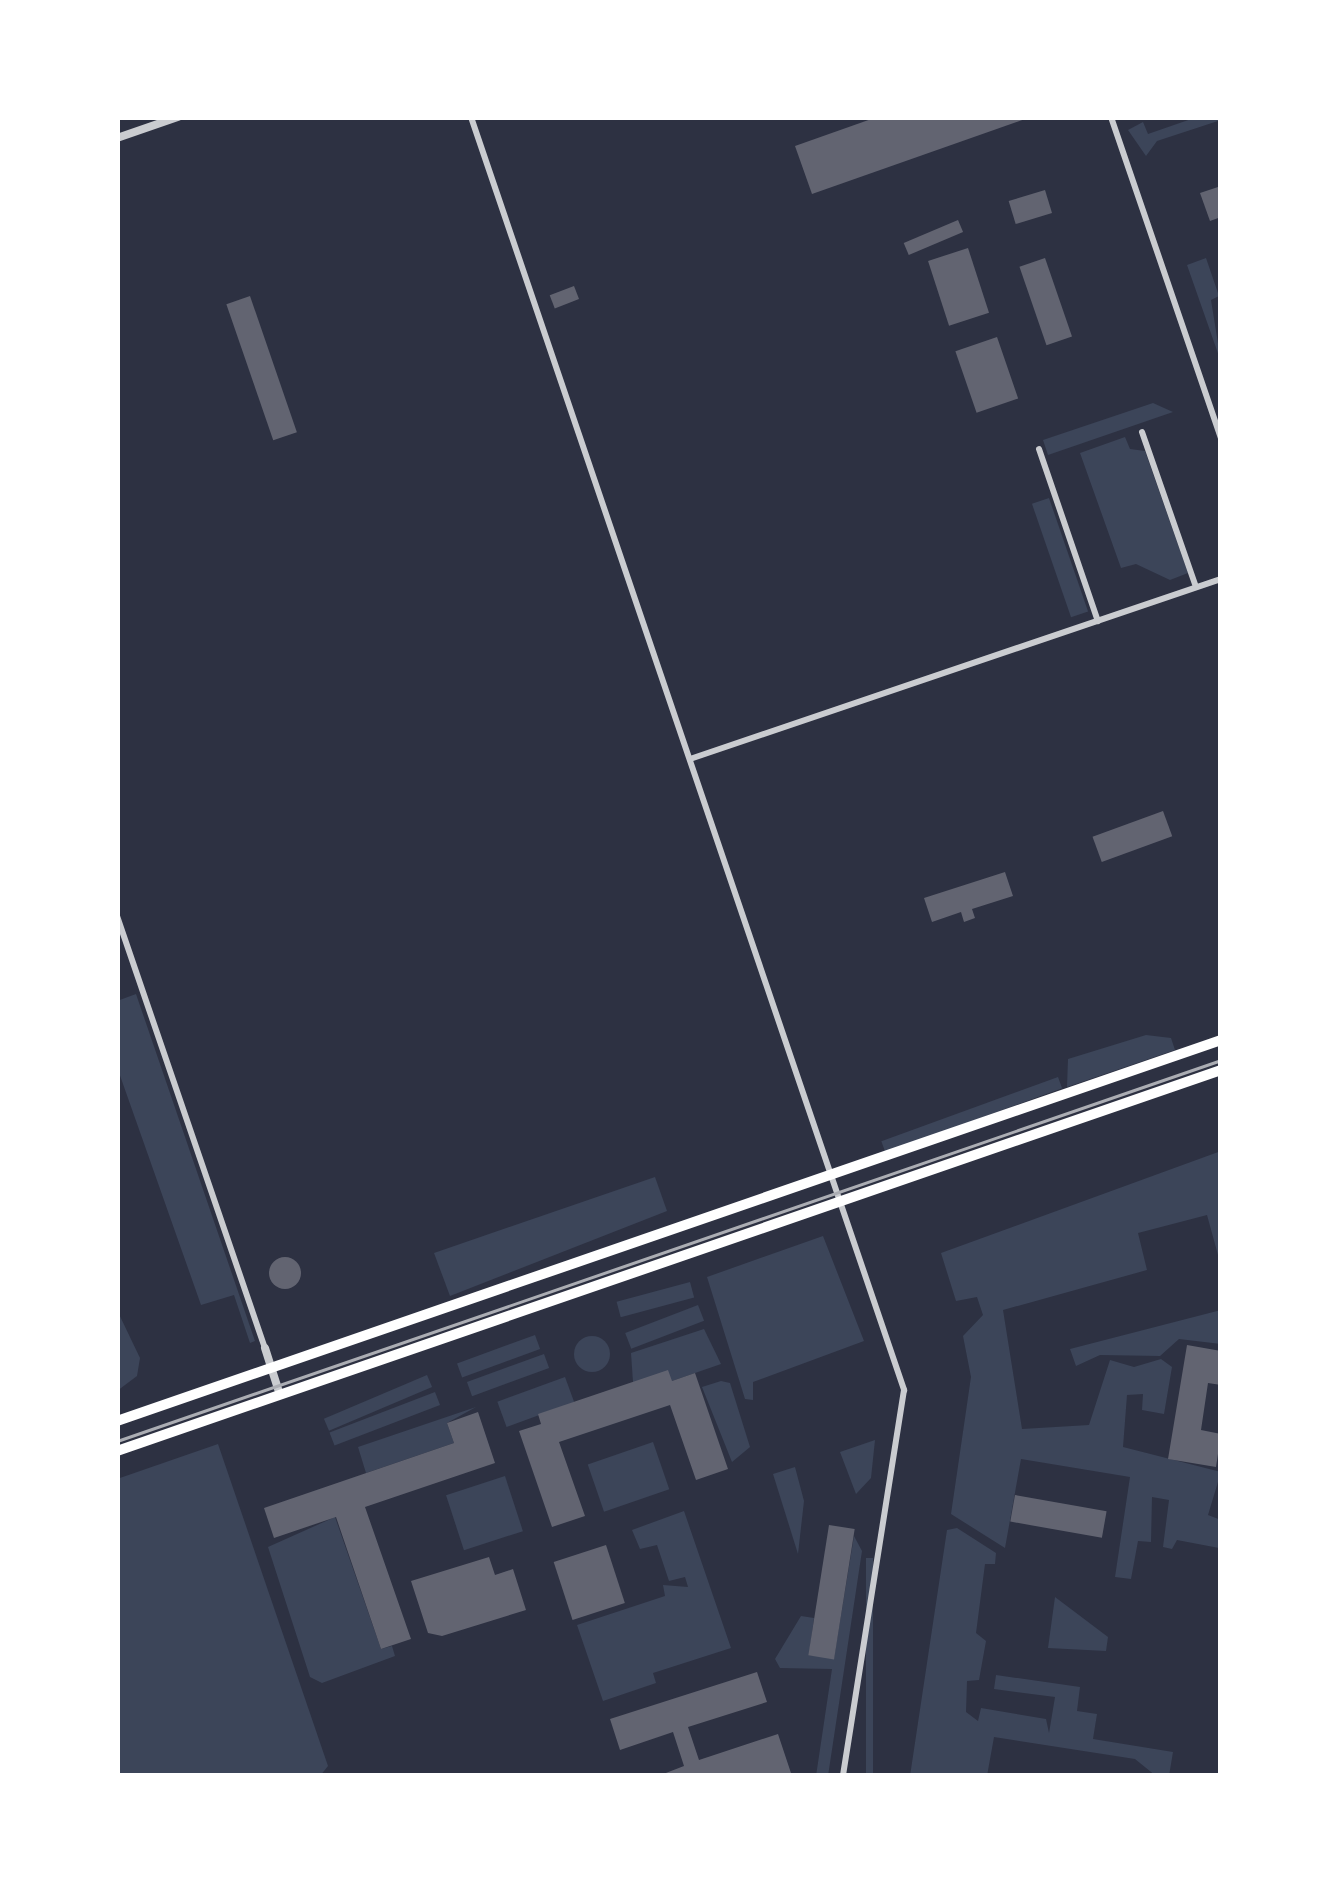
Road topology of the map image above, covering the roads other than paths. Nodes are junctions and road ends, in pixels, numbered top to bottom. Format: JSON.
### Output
{"nodes":[{"id":1,"x":178,"y":117,"type":"edge"},
{"id":2,"x":471,"y":117,"type":"edge"},
{"id":3,"x":1111,"y":117,"type":"edge"},
{"id":4,"x":117,"y":138,"type":"edge"},
{"id":5,"x":1142,"y":432,"type":"dead end"},
{"id":6,"x":1221,"y":438,"type":"edge"},
{"id":7,"x":1039,"y":449,"type":"dead end"},
{"id":8,"x":1221,"y":579,"type":"edge"},
{"id":9,"x":1196,"y":587,"type":"junction"},
{"id":10,"x":1098,"y":621,"type":"junction"},
{"id":11,"x":689,"y":759,"type":"junction"},
{"id":12,"x":117,"y":916,"type":"edge"},
{"id":13,"x":1221,"y":1040,"type":"edge"},
{"id":14,"x":1221,"y":1070,"type":"edge"},
{"id":15,"x":831,"y":1174,"type":"junction"},
{"id":16,"x":840,"y":1202,"type":"junction"},
{"id":17,"x":265,"y":1348,"type":"joint"},
{"id":18,"x":271,"y":1368,"type":"junction"},
{"id":19,"x":280,"y":1395,"type":"junction"},
{"id":20,"x":117,"y":1421,"type":"edge"},
{"id":21,"x":117,"y":1451,"type":"edge"},
{"id":22,"x":843,"y":1776,"type":"edge"}],
"edges":[{"from":1,"to":4,"type":"street"},
{"from":2,"to":11,"type":"street"},
{"from":3,"to":6,"type":"street"},
{"from":5,"to":9,"type":"street"},
{"from":7,"to":10,"type":"street"},
{"from":8,"to":9,"type":"street"},
{"from":9,"to":10,"type":"street"},
{"from":10,"to":11,"type":"street"},
{"from":11,"to":15,"type":"street"},
{"from":12,"to":17,"type":"street"},
{"from":13,"to":15,"type":"highway"},
{"from":14,"to":16,"type":"highway"},
{"from":15,"to":16,"type":"street"},
{"from":15,"to":18,"type":"highway"},
{"from":16,"to":19,"type":"highway"},
{"from":16,"to":22,"type":"street"},
{"from":17,"to":18,"type":"street"},
{"from":18,"to":19,"type":"street"},
{"from":18,"to":20,"type":"highway"},
{"from":19,"to":21,"type":"highway"}]}
